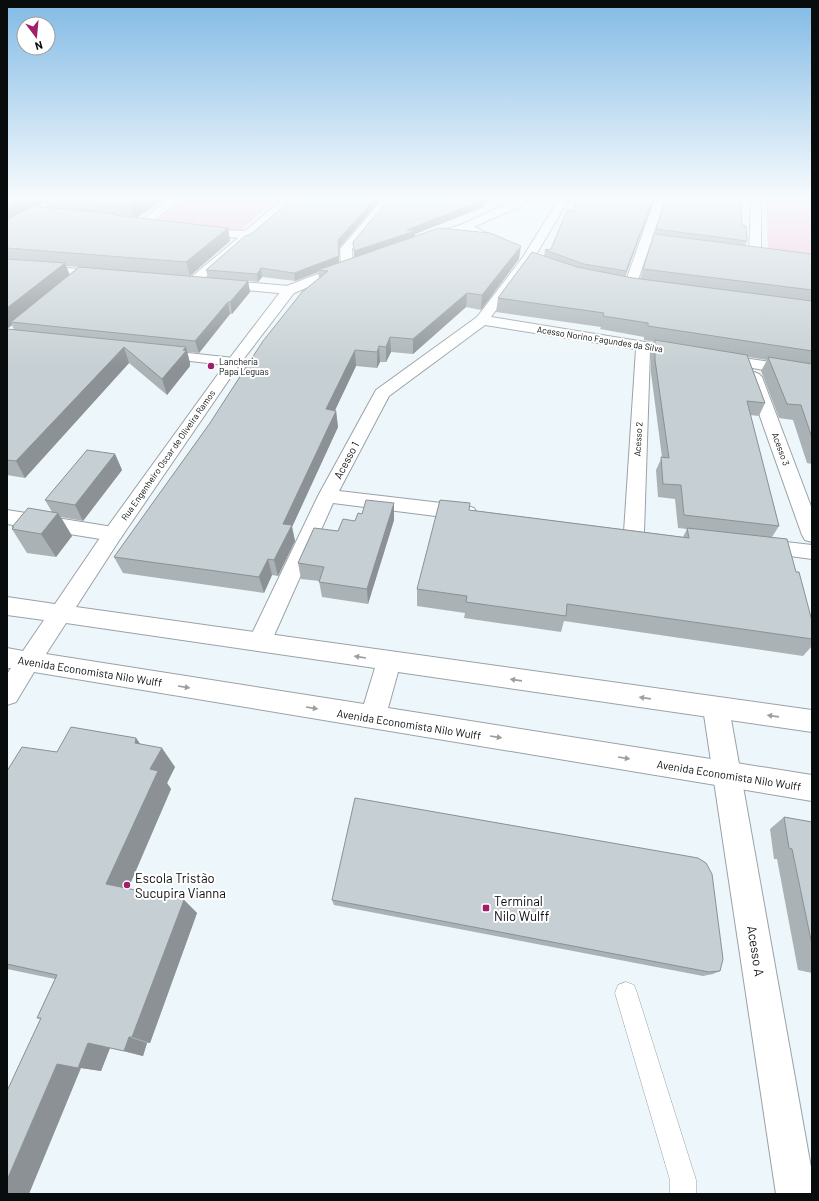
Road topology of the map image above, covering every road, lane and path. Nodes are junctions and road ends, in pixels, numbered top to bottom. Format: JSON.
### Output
{"nodes":[{"id":1,"x":225,"y":255,"type":"edge"},
{"id":2,"x":346,"y":255,"type":"edge"},
{"id":3,"x":522,"y":255,"type":"edge"},
{"id":4,"x":530,"y":255,"type":"edge"},
{"id":5,"x":642,"y":255,"type":"edge"},
{"id":6,"x":751,"y":255,"type":"edge"},
{"id":7,"x":769,"y":257,"type":"edge"},
{"id":8,"x":528,"y":258,"type":"junction"},
{"id":9,"x":362,"y":262,"type":"edge"},
{"id":10,"x":542,"y":264,"type":"edge"},
{"id":11,"x":7,"y":267,"type":"edge"},
{"id":12,"x":347,"y":267,"type":"junction"},
{"id":13,"x":83,"y":273,"type":"junction"},
{"id":14,"x":114,"y":276,"type":"edge"},
{"id":15,"x":178,"y":281,"type":"edge"},
{"id":16,"x":193,"y":282,"type":"junction"},
{"id":17,"x":71,"y":283,"type":"edge"},
{"id":18,"x":615,"y":283,"type":"edge"},
{"id":19,"x":630,"y":286,"type":"junction"},
{"id":20,"x":646,"y":288,"type":"edge"},
{"id":21,"x":289,"y":290,"type":"junction"},
{"id":22,"x":482,"y":320,"type":"junction"},
{"id":23,"x":643,"y":346,"type":"junction"},
{"id":24,"x":148,"y":353,"type":"edge"},
{"id":25,"x":696,"y":354,"type":"edge"},
{"id":26,"x":711,"y":357,"type":"edge"},
{"id":27,"x":234,"y":362,"type":"junction"},
{"id":28,"x":750,"y":364,"type":"junction"},
{"id":29,"x":812,"y":373,"type":"edge"},
{"id":30,"x":327,"y":496,"type":"junction"},
{"id":31,"x":484,"y":515,"type":"edge"},
{"id":32,"x":7,"y":517,"type":"edge"},
{"id":33,"x":634,"y":532,"type":"edge"},
{"id":34,"x":113,"y":534,"type":"junction"},
{"id":35,"x":812,"y":535,"type":"edge"},
{"id":36,"x":742,"y":544,"type":"edge"},
{"id":37,"x":812,"y":552,"type":"edge"},
{"id":38,"x":7,"y":606,"type":"edge"},
{"id":39,"x":59,"y":614,"type":"junction"},
{"id":40,"x":260,"y":642,"type":"junction"},
{"id":41,"x":18,"y":659,"type":"edge"},
{"id":42,"x":389,"y":661,"type":"junction"},
{"id":43,"x":7,"y":694,"type":"edge"},
{"id":44,"x":716,"y":708,"type":"junction"},
{"id":45,"x":374,"y":718,"type":"junction"},
{"id":46,"x":812,"y":721,"type":"edge"},
{"id":47,"x":727,"y":774,"type":"junction"},
{"id":48,"x":812,"y":788,"type":"edge"},
{"id":49,"x":626,"y":993,"type":"dead end"},
{"id":50,"x":683,"y":1194,"type":"edge"},
{"id":51,"x":796,"y":1194,"type":"edge"}],
"edges":[{"from":1,"to":16,"type":"street"},
{"from":2,"to":12,"type":"street"},
{"from":3,"to":8,"type":"street"},
{"from":4,"to":8,"type":"street","name":"Acesso 1"},
{"from":5,"to":19,"type":"street"},
{"from":6,"to":7,"type":"street"},
{"from":8,"to":10,"type":"street"},
{"from":8,"to":22,"type":"street","name":"Acesso 1"},
{"from":9,"to":12,"type":"street"},
{"from":11,"to":13,"type":"street"},
{"from":12,"to":21,"type":"street"},
{"from":13,"to":14,"type":"street"},
{"from":13,"to":17,"type":"lane"},
{"from":15,"to":16,"type":"street"},
{"from":16,"to":21,"type":"street"},
{"from":18,"to":19,"type":"street"},
{"from":19,"to":20,"type":"street"},
{"from":21,"to":27,"type":"street","name":"Rua Engenheiro Oscar de Oliveira Ramos"},
{"from":22,"to":23,"type":"street","name":"Acesso Norino Fagundes da Silva"},
{"from":22,"to":30,"type":"street","name":"Acesso 1"},
{"from":23,"to":25,"type":"street","name":"Acesso Norino Fagundes da Silva"},
{"from":23,"to":33,"type":"street","name":"Acesso 2"},
{"from":24,"to":27,"type":"street"},
{"from":26,"to":28,"type":"street"},
{"from":27,"to":34,"type":"street","name":"Rua Engenheiro Oscar de Oliveira Ramos"},
{"from":28,"to":29,"type":"street"},
{"from":28,"to":35,"type":"street","name":"Acesso 3"},
{"from":30,"to":31,"type":"street"},
{"from":30,"to":40,"type":"street","name":"Acesso 1"},
{"from":32,"to":34,"type":"street"},
{"from":34,"to":39,"type":"street","name":"Rua Engenheiro Oscar de Oliveira Ramos"},
{"from":36,"to":37,"type":"street"},
{"from":38,"to":39,"type":"street"},
{"from":39,"to":40,"type":"street"},
{"from":39,"to":41,"type":"street","name":"Rua Engenheiro Oscar de Oliveira Ramos"},
{"from":42,"to":40,"type":"street","one_way":true},
{"from":41,"to":43,"type":"street","name":"Rua Engenheiro Oscar de Oliveira Ramos"},
{"from":41,"to":45,"type":"street","name":"Avenida Economista Nilo Wulff","one_way":true},
{"from":44,"to":42,"type":"street","one_way":true},
{"from":42,"to":45,"type":"street"},
{"from":46,"to":44,"type":"street","one_way":true},
{"from":44,"to":47,"type":"street","name":"Acesso A"},
{"from":45,"to":47,"type":"street","name":"Avenida Economista Nilo Wulff","one_way":true},
{"from":47,"to":48,"type":"street","name":"Avenida Economista Nilo Wulff"},
{"from":47,"to":51,"type":"street","name":"Acesso A"},
{"from":49,"to":50,"type":"lane"}]}
